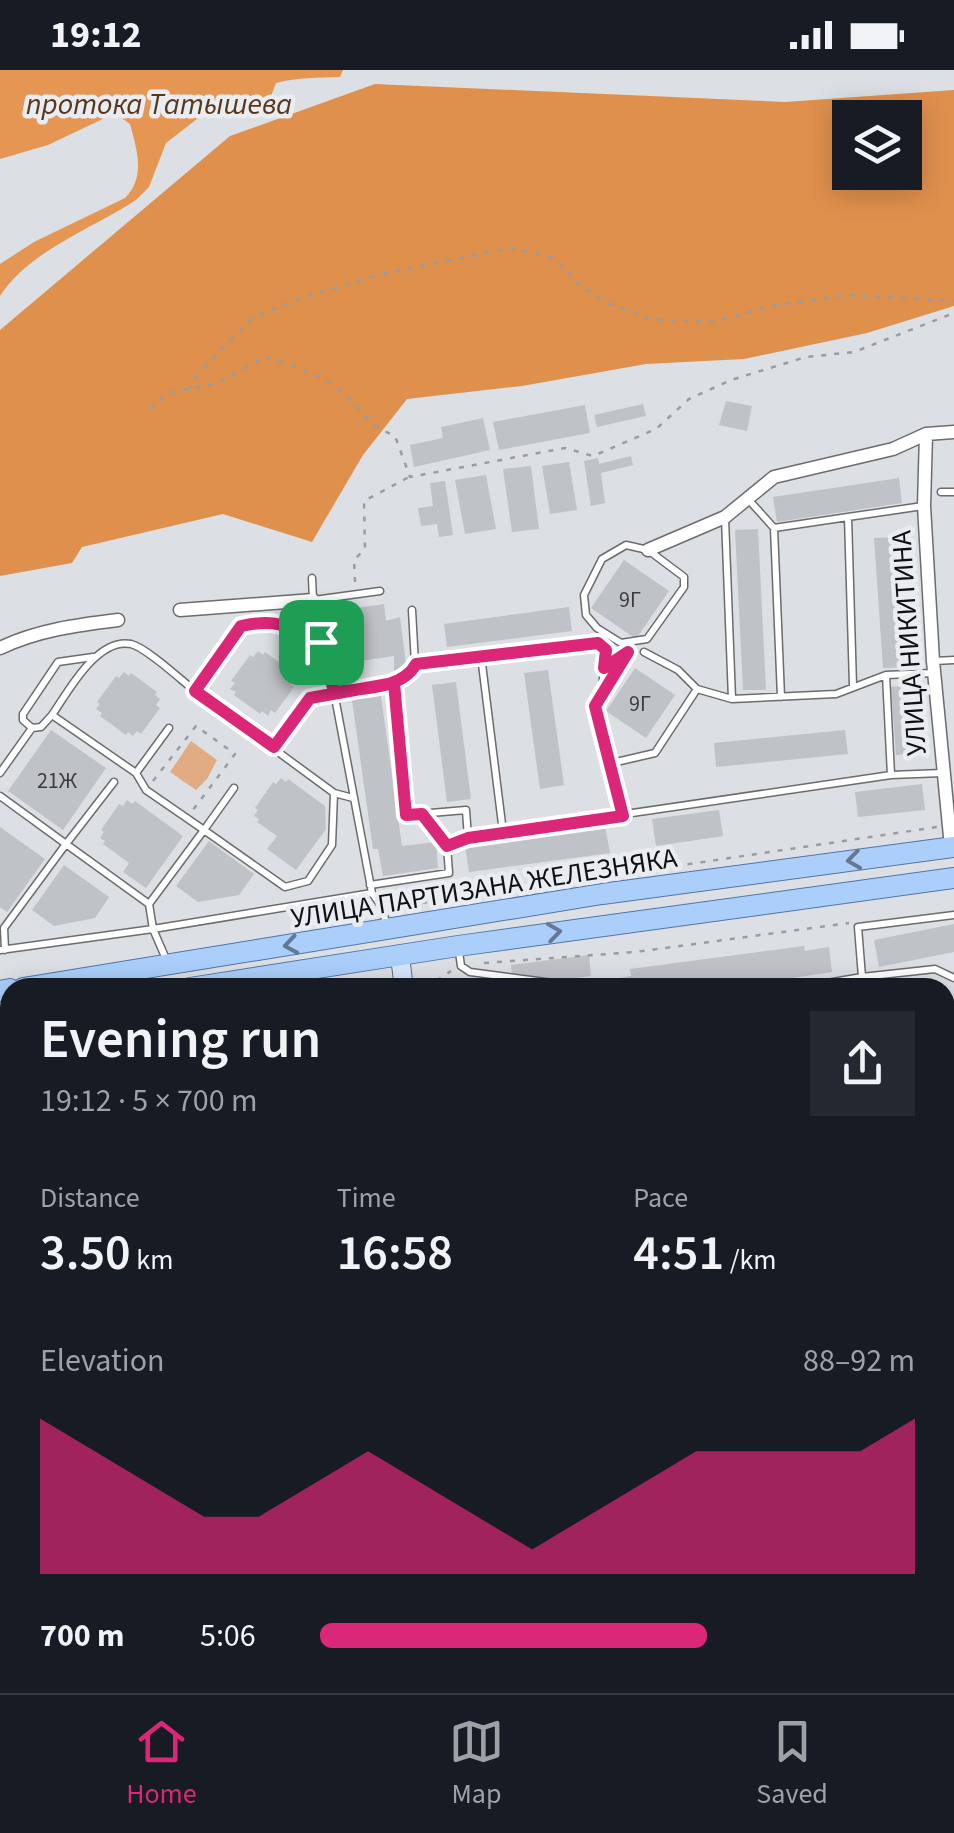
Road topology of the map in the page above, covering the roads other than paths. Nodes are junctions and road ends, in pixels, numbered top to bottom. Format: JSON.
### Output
{"nodes":[{"id":1,"x":954,"y":432,"type":"edge"},
{"id":2,"x":926,"y":434,"type":"junction"},
{"id":3,"x":940,"y":492,"type":"dead end"},
{"id":4,"x":954,"y":492,"type":"edge"},
{"id":5,"x":748,"y":499,"type":"junction"},
{"id":6,"x":924,"y":506,"type":"junction"},
{"id":7,"x":725,"y":516,"type":"junction"},
{"id":8,"x":848,"y":518,"type":"junction"},
{"id":9,"x":774,"y":528,"type":"junction"},
{"id":10,"x":648,"y":550,"type":"junction"},
{"id":11,"x":312,"y":578,"type":"dead end"},
{"id":12,"x":380,"y":591,"type":"dead end"},
{"id":13,"x":313,"y":600,"type":"junction"},
{"id":14,"x":180,"y":610,"type":"dead end"},
{"id":15,"x":412,"y":610,"type":"dead end"},
{"id":16,"x":118,"y":620,"type":"dead end"},
{"id":17,"x":321,"y":642,"type":"junction"},
{"id":18,"x":0,"y":648,"type":"edge"},
{"id":19,"x":641,"y":651,"type":"road end"},
{"id":20,"x":480,"y":656,"type":"junction"},
{"id":21,"x":93,"y":657,"type":"junction"},
{"id":22,"x":954,"y":660,"type":"edge"},
{"id":23,"x":416,"y":664,"type":"junction"},
{"id":24,"x":934,"y":667,"type":"junction"},
{"id":25,"x":886,"y":675,"type":"junction"},
{"id":26,"x":394,"y":683,"type":"junction"},
{"id":27,"x":852,"y":686,"type":"junction"},
{"id":28,"x":697,"y":689,"type":"junction"},
{"id":29,"x":195,"y":691,"type":"junction"},
{"id":30,"x":334,"y":692,"type":"junction"},
{"id":31,"x":781,"y":696,"type":"junction"},
{"id":32,"x":732,"y":699,"type":"junction"},
{"id":33,"x":52,"y":715,"type":"junction"},
{"id":34,"x":32,"y":728,"type":"junction"},
{"id":35,"x":168,"y":728,"type":"dead end"},
{"id":36,"x":947,"y":743,"type":"edge"},
{"id":37,"x":274,"y":747,"type":"junction"},
{"id":38,"x":103,"y":751,"type":"junction"},
{"id":39,"x":99,"y":763,"type":"dead end"},
{"id":40,"x":612,"y":763,"type":"junction"},
{"id":41,"x":942,"y":772,"type":"junction"},
{"id":42,"x":136,"y":773,"type":"junction"},
{"id":43,"x":0,"y":774,"type":"edge"},
{"id":44,"x":890,"y":775,"type":"junction"},
{"id":45,"x":114,"y":782,"type":"dead end"},
{"id":46,"x":234,"y":788,"type":"dead end"},
{"id":47,"x":334,"y":793,"type":"junction"},
{"id":48,"x":0,"y":796,"type":"edge"},
{"id":49,"x":354,"y":798,"type":"junction"},
{"id":50,"x":623,"y":816,"type":"junction"},
{"id":51,"x":204,"y":830,"type":"junction"},
{"id":52,"x":504,"y":832,"type":"junction"},
{"id":53,"x":66,"y":844,"type":"junction"},
{"id":54,"x":447,"y":846,"type":"road end"},
{"id":55,"x":952,"y":847,"type":"edge"},
{"id":56,"x":954,"y":878,"type":"edge"},
{"id":57,"x":371,"y":889,"type":"junction"},
{"id":58,"x":149,"y":904,"type":"junction"},
{"id":59,"x":954,"y":915,"type":"edge"},
{"id":60,"x":2,"y":927,"type":"edge"},
{"id":61,"x":153,"y":929,"type":"junction"},
{"id":62,"x":388,"y":929,"type":"junction"},
{"id":63,"x":458,"y":946,"type":"junction"},
{"id":64,"x":3,"y":950,"type":"edge"},
{"id":65,"x":400,"y":957,"type":"junction"},
{"id":66,"x":167,"y":965,"type":"junction"},
{"id":67,"x":862,"y":976,"type":"junction"},
{"id":68,"x":86,"y":978,"type":"edge"},
{"id":69,"x":258,"y":978,"type":"edge"},
{"id":70,"x":403,"y":978,"type":"edge"},
{"id":71,"x":515,"y":978,"type":"edge"},
{"id":72,"x":851,"y":978,"type":"edge"},
{"id":73,"x":954,"y":978,"type":"edge"}],
"edges":[{"from":1,"to":2,"type":"street"},
{"from":2,"to":5,"type":"street"},
{"from":2,"to":6,"type":"street","name":"УЛИЦА НИКИТИНА"},
{"from":3,"to":4,"type":"lane"},
{"from":5,"to":7,"type":"street"},
{"from":5,"to":9,"type":"lane"},
{"from":6,"to":8,"type":"lane"},
{"from":6,"to":24,"type":"street","name":"УЛИЦА НИКИТИНА"},
{"from":7,"to":10,"type":"street"},
{"from":7,"to":32,"type":"lane"},
{"from":8,"to":9,"type":"lane"},
{"from":8,"to":27,"type":"lane"},
{"from":9,"to":31,"type":"lane"},
{"from":10,"to":10,"type":"lane"},
{"from":11,"to":13,"type":"lane"},
{"from":12,"to":13,"type":"lane"},
{"from":13,"to":14,"type":"street"},
{"from":13,"to":17,"type":"lane"},
{"from":15,"to":23,"type":"lane"},
{"from":16,"to":18,"type":"street"},
{"from":17,"to":29,"type":"lane"},
{"from":17,"to":30,"type":"lane"},
{"from":19,"to":28,"type":"lane"},
{"from":20,"to":23,"type":"lane"},
{"from":20,"to":40,"type":"lane"},
{"from":20,"to":52,"type":"lane"},
{"from":21,"to":29,"type":"lane"},
{"from":21,"to":33,"type":"lane"},
{"from":21,"to":34,"type":"lane"},
{"from":22,"to":24,"type":"lane"},
{"from":23,"to":26,"type":"lane"},
{"from":24,"to":25,"type":"lane"},
{"from":24,"to":36,"type":"street","name":"УЛИЦА НИКИТИНА"},
{"from":25,"to":27,"type":"lane"},
{"from":25,"to":44,"type":"lane"},
{"from":26,"to":30,"type":"lane"},
{"from":26,"to":52,"type":"lane"},
{"from":27,"to":31,"type":"lane"},
{"from":28,"to":32,"type":"lane"},
{"from":28,"to":40,"type":"lane"},
{"from":29,"to":37,"type":"lane"},
{"from":30,"to":37,"type":"lane"},
{"from":30,"to":49,"type":"lane"},
{"from":31,"to":32,"type":"lane"},
{"from":33,"to":34,"type":"lane"},
{"from":33,"to":38,"type":"lane"},
{"from":34,"to":43,"type":"lane"},
{"from":35,"to":42,"type":"lane"},
{"from":36,"to":41,"type":"street","name":"УЛИЦА НИКИТИНА"},
{"from":37,"to":47,"type":"lane"},
{"from":38,"to":39,"type":"lane"},
{"from":38,"to":42,"type":"lane"},
{"from":40,"to":50,"type":"lane"},
{"from":41,"to":44,"type":"lane"},
{"from":41,"to":55,"type":"street","name":"УЛИЦА НИКИТИНА"},
{"from":42,"to":51,"type":"lane"},
{"from":44,"to":50,"type":"lane"},
{"from":45,"to":53,"type":"lane"},
{"from":46,"to":51,"type":"lane"},
{"from":47,"to":49,"type":"lane"},
{"from":47,"to":51,"type":"lane"},
{"from":48,"to":53,"type":"lane"},
{"from":49,"to":57,"type":"lane"},
{"from":50,"to":52,"type":"lane"},
{"from":51,"to":58,"type":"lane"},
{"from":53,"to":58,"type":"lane"},
{"from":53,"to":60,"type":"lane"},
{"from":54,"to":57,"type":"lane"},
{"from":55,"to":62,"type":"main road","name":"УЛИЦА ПАРТИЗАНА ЖЕЛЕЗНЯКА","one_way":true},
{"from":63,"to":56,"type":"main road","name":"УЛИЦА ПАРТИЗАНА ЖЕЛЕЗНЯКА","one_way":true},
{"from":57,"to":61,"type":"lane"},
{"from":57,"to":62,"type":"lane"},
{"from":58,"to":61,"type":"lane"},
{"from":59,"to":67,"type":"lane"},
{"from":60,"to":64,"type":"lane"},
{"from":61,"to":64,"type":"lane"},
{"from":61,"to":66,"type":"lane"},
{"from":62,"to":65,"type":"main road"},
{"from":62,"to":66,"type":"main road","name":"УЛИЦА ПАРТИЗАНА ЖЕЛЕЗНЯКА","one_way":true},
{"from":63,"to":65,"type":"main road","name":"УЛИЦА ПАРТИЗАНА ЖЕЛЕЗНЯКА"},
{"from":63,"to":71,"type":"lane"},
{"from":65,"to":69,"type":"main road","name":"УЛИЦА ПАРТИЗАНА ЖЕЛЕЗНЯКА"},
{"from":65,"to":70,"type":"main road"},
{"from":66,"to":68,"type":"main road","name":"УЛИЦА ПАРТИЗАНА ЖЕЛЕЗНЯКА"},
{"from":67,"to":72,"type":"lane"},
{"from":67,"to":73,"type":"lane"}]}
